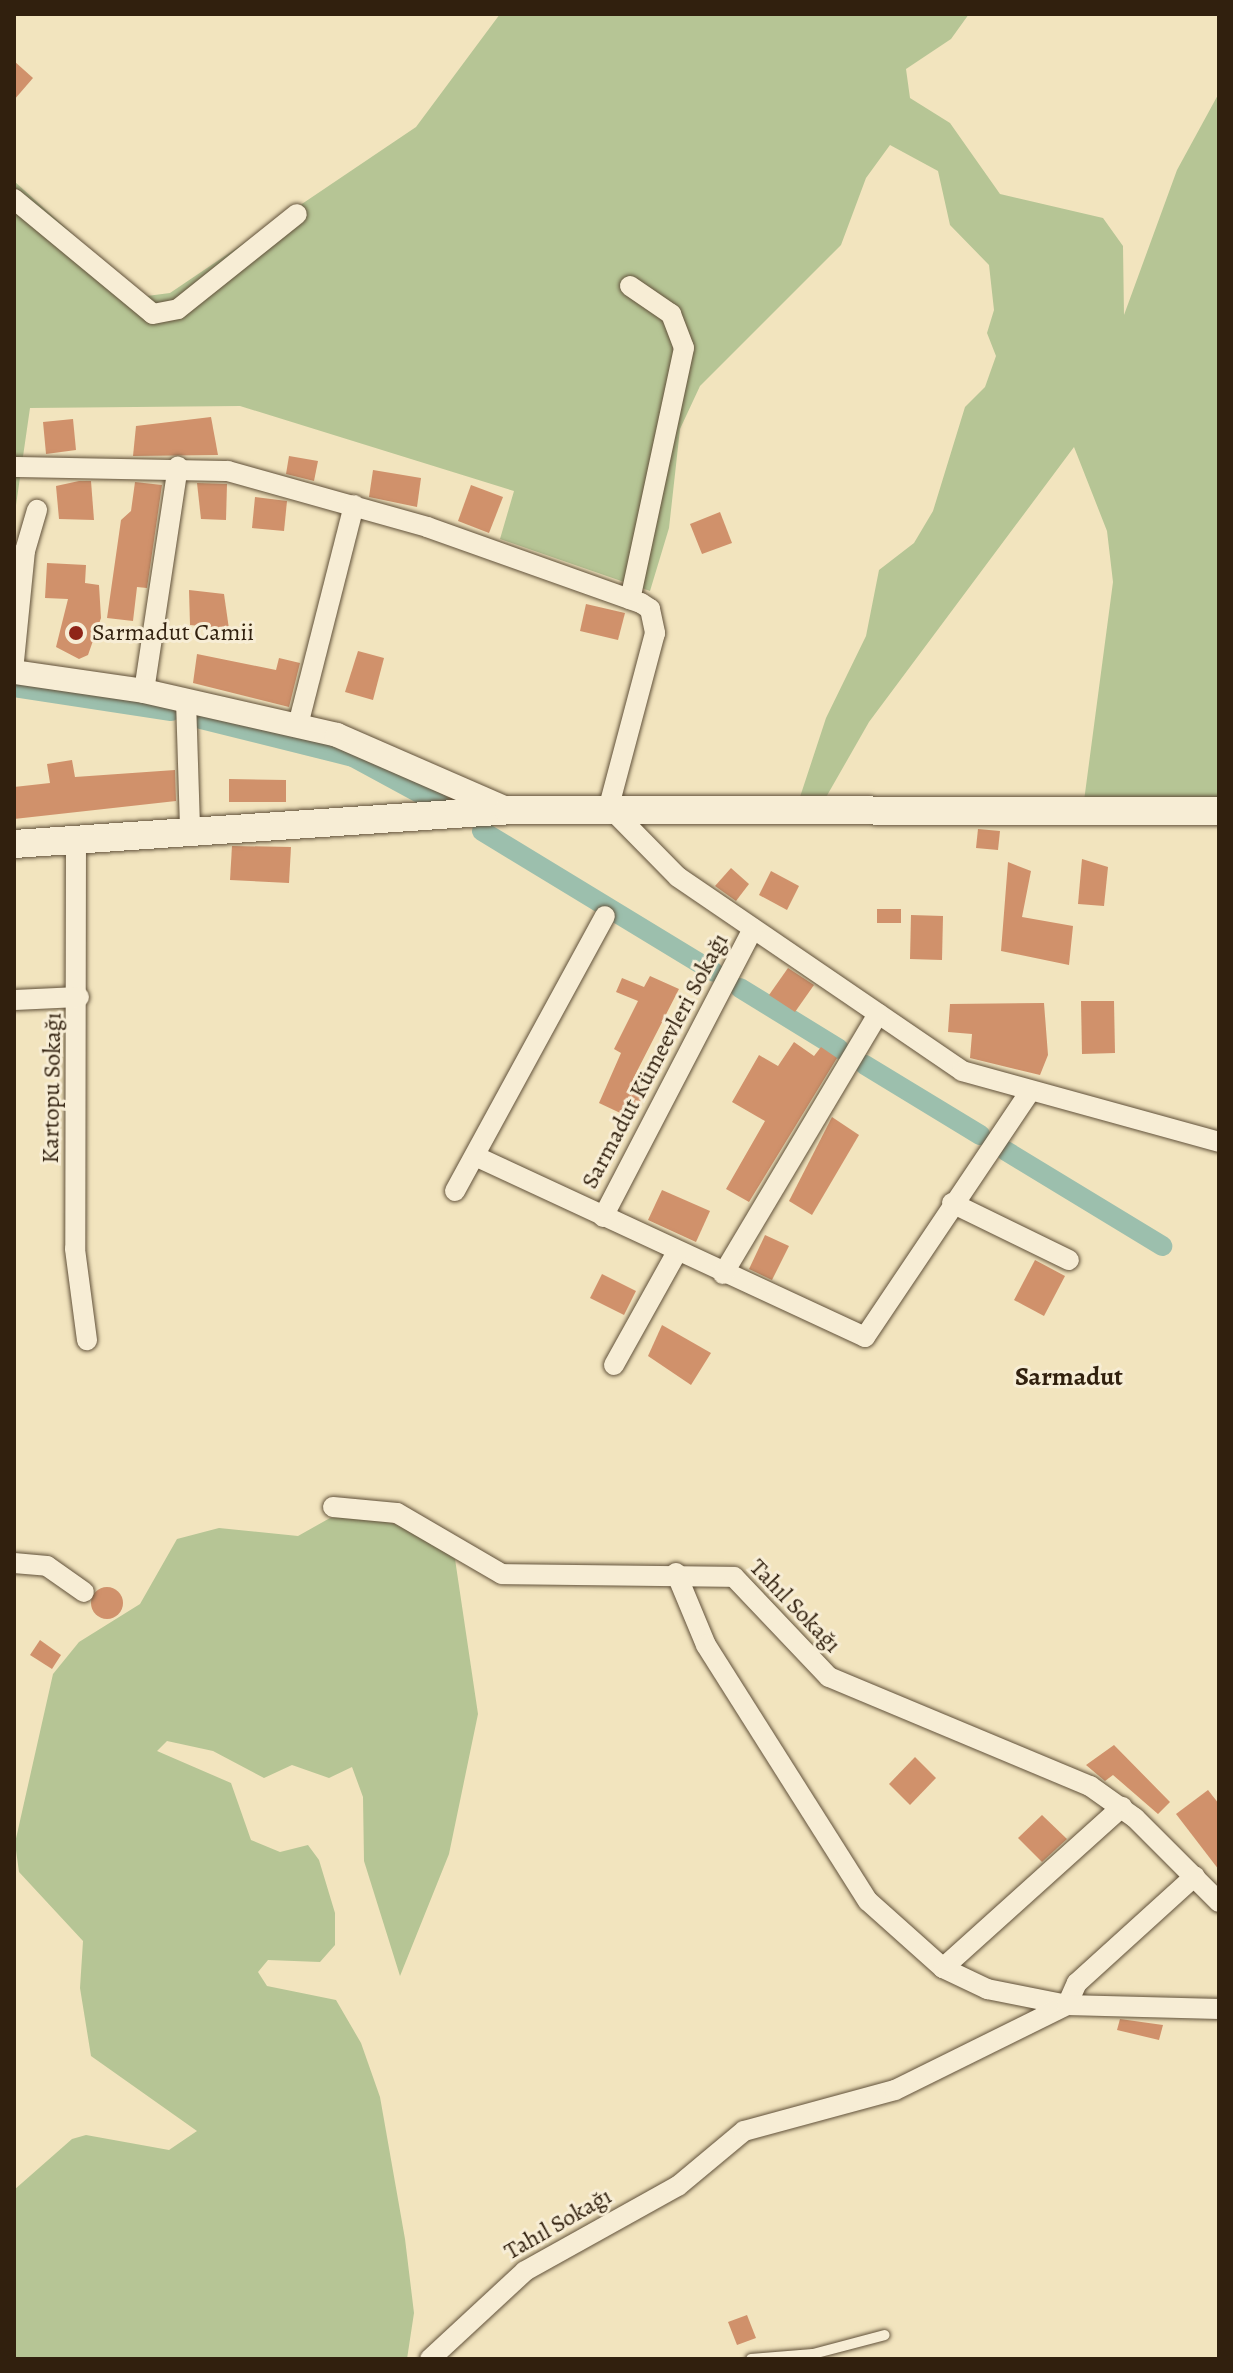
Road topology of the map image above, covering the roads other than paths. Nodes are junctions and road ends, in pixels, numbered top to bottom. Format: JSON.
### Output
{"nodes":[{"id":1,"x":14,"y":199,"type":"edge"},
{"id":2,"x":297,"y":214,"type":"dead end"},
{"id":3,"x":630,"y":286,"type":"dead end"},
{"id":4,"x":14,"y":467,"type":"edge"},
{"id":5,"x":178,"y":467,"type":"junction"},
{"id":6,"x":354,"y":505,"type":"junction"},
{"id":7,"x":37,"y":510,"type":"dead end"},
{"id":8,"x":630,"y":599,"type":"junction"},
{"id":9,"x":14,"y":661,"type":"edge"},
{"id":10,"x":14,"y":672,"type":"edge"},
{"id":11,"x":144,"y":691,"type":"junction"},
{"id":12,"x":186,"y":700,"type":"junction"},
{"id":13,"x":298,"y":725,"type":"junction"},
{"id":14,"x":509,"y":810,"type":"junction"},
{"id":15,"x":1219,"y":811,"type":"edge"},
{"id":16,"x":612,"y":814,"type":"junction"},
{"id":17,"x":190,"y":828,"type":"junction"},
{"id":18,"x":76,"y":836,"type":"junction"},
{"id":19,"x":14,"y":844,"type":"edge"},
{"id":20,"x":605,"y":916,"type":"dead end"},
{"id":21,"x":753,"y":929,"type":"junction"},
{"id":22,"x":79,"y":997,"type":"junction"},
{"id":23,"x":14,"y":1000,"type":"edge"},
{"id":24,"x":878,"y":1014,"type":"junction"},
{"id":25,"x":1028,"y":1094,"type":"junction"},
{"id":26,"x":1219,"y":1142,"type":"edge"},
{"id":27,"x":475,"y":1156,"type":"junction"},
{"id":28,"x":455,"y":1191,"type":"dead end"},
{"id":29,"x":952,"y":1203,"type":"junction"},
{"id":30,"x":603,"y":1217,"type":"junction"},
{"id":31,"x":677,"y":1252,"type":"junction"},
{"id":32,"x":1069,"y":1260,"type":"dead end"},
{"id":33,"x":723,"y":1274,"type":"junction"},
{"id":34,"x":87,"y":1340,"type":"dead end"},
{"id":35,"x":614,"y":1365,"type":"dead end"},
{"id":36,"x":333,"y":1507,"type":"dead end"},
{"id":37,"x":14,"y":1563,"type":"edge"},
{"id":38,"x":676,"y":1573,"type":"junction"},
{"id":39,"x":84,"y":1592,"type":"dead end"},
{"id":40,"x":1122,"y":1807,"type":"junction"},
{"id":41,"x":1195,"y":1876,"type":"junction"},
{"id":42,"x":1219,"y":1902,"type":"edge"},
{"id":43,"x":943,"y":1968,"type":"junction"},
{"id":44,"x":1067,"y":2005,"type":"junction"},
{"id":45,"x":1219,"y":2009,"type":"edge"},
{"id":46,"x":885,"y":2335,"type":"dead end"},
{"id":47,"x":430,"y":2359,"type":"edge"},
{"id":48,"x":751,"y":2359,"type":"edge"}],
"edges":[{"from":1,"to":2,"type":"street"},
{"from":3,"to":8,"type":"street"},
{"from":4,"to":5,"type":"street"},
{"from":5,"to":6,"type":"street"},
{"from":5,"to":11,"type":"street"},
{"from":6,"to":8,"type":"street"},
{"from":6,"to":13,"type":"street"},
{"from":7,"to":9,"type":"street"},
{"from":8,"to":16,"type":"street"},
{"from":10,"to":11,"type":"street"},
{"from":11,"to":12,"type":"street"},
{"from":12,"to":13,"type":"street"},
{"from":12,"to":17,"type":"street"},
{"from":13,"to":14,"type":"street"},
{"from":14,"to":16,"type":"main road"},
{"from":14,"to":17,"type":"main road"},
{"from":15,"to":16,"type":"main road"},
{"from":16,"to":21,"type":"street","name":"Sarmadut Kümeevleri Sokağı"},
{"from":17,"to":18,"type":"main road"},
{"from":18,"to":19,"type":"main road"},
{"from":18,"to":22,"type":"street","name":"Kartopu Sokağı"},
{"from":20,"to":27,"type":"street"},
{"from":21,"to":24,"type":"street","name":"Sarmadut Kümeevleri Sokağı"},
{"from":21,"to":30,"type":"street","name":"Sarmadut Kümeevleri Sokağı"},
{"from":22,"to":23,"type":"street"},
{"from":22,"to":34,"type":"street","name":"Kartopu Sokağı"},
{"from":24,"to":25,"type":"street","name":"Sarmadut Kümeevleri Sokağı"},
{"from":24,"to":33,"type":"street"},
{"from":25,"to":26,"type":"street","name":"Sarmadut Kümeevleri Sokağı"},
{"from":25,"to":29,"type":"street","name":"Sarmadut Kümeevleri Sokağı"},
{"from":27,"to":28,"type":"street"},
{"from":27,"to":30,"type":"street","name":"Sarmadut Kümeevleri Sokağı"},
{"from":29,"to":32,"type":"street"},
{"from":29,"to":33,"type":"street","name":"Sarmadut Kümeevleri Sokağı"},
{"from":30,"to":31,"type":"street","name":"Sarmadut Kümeevleri Sokağı"},
{"from":31,"to":33,"type":"street","name":"Sarmadut Kümeevleri Sokağı"},
{"from":31,"to":35,"type":"street"},
{"from":36,"to":38,"type":"street","name":"Tahıl Sokağı"},
{"from":37,"to":39,"type":"street"},
{"from":38,"to":40,"type":"street","name":"Tahıl Sokağı"},
{"from":38,"to":43,"type":"street"},
{"from":40,"to":41,"type":"street","name":"Tahıl Sokağı"},
{"from":40,"to":43,"type":"street"},
{"from":41,"to":42,"type":"street","name":"Tahıl Sokağı"},
{"from":41,"to":44,"type":"street"},
{"from":43,"to":44,"type":"street"},
{"from":44,"to":45,"type":"street","name":"Tahıl Sokağı"},
{"from":44,"to":47,"type":"street","name":"Tahıl Sokağı"},
{"from":46,"to":48,"type":"lane"}]}
